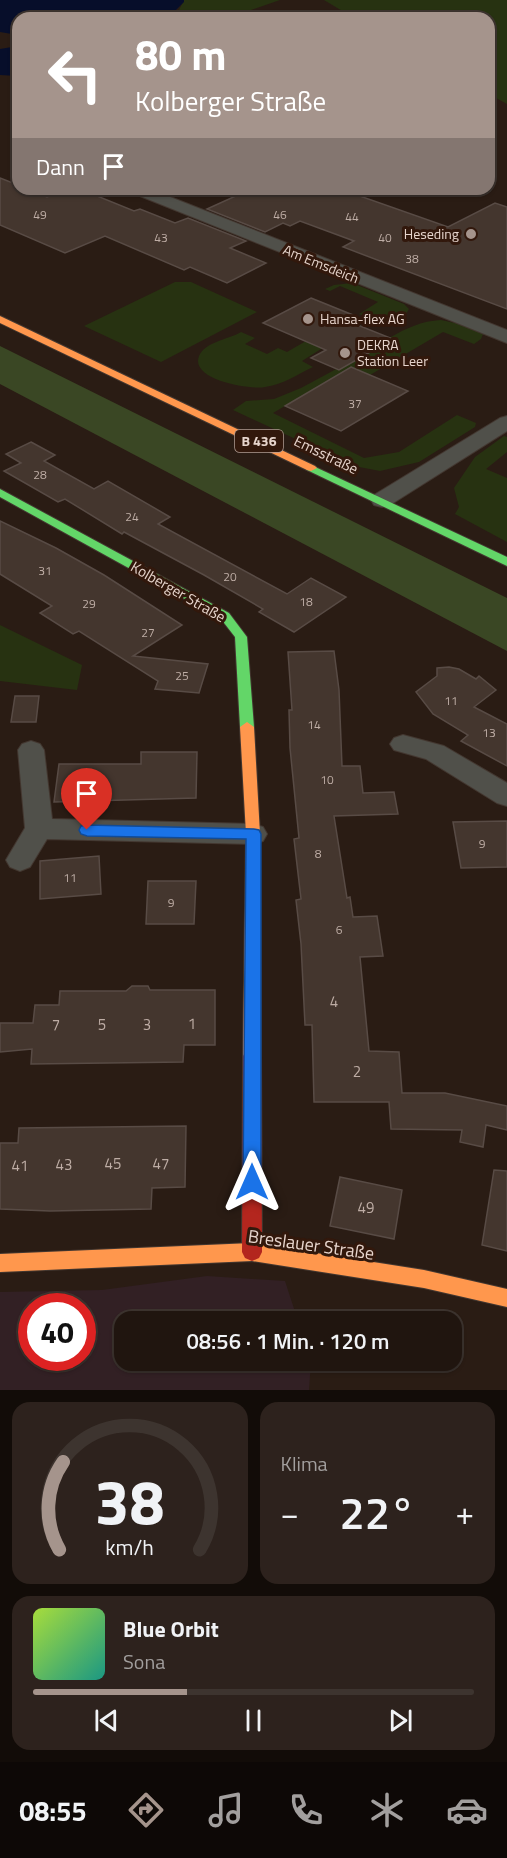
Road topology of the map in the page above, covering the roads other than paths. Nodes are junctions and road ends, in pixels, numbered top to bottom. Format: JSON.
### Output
{"nodes":[{"id":1,"x":151,"y":195,"type":"edge"},
{"id":2,"x":0,"y":319,"type":"edge"},
{"id":3,"x":507,"y":337,"type":"edge"},
{"id":4,"x":507,"y":422,"type":"edge"},
{"id":5,"x":0,"y":492,"type":"edge"},
{"id":6,"x":382,"y":500,"type":"junction"},
{"id":7,"x":507,"y":562,"type":"edge"},
{"id":8,"x":403,"y":744,"type":"dead end"},
{"id":9,"x":31,"y":750,"type":"dead end"},
{"id":10,"x":507,"y":796,"type":"edge"},
{"id":11,"x":39,"y":829,"type":"junction"},
{"id":12,"x":254,"y":834,"type":"junction"},
{"id":13,"x":20,"y":860,"type":"dead end"},
{"id":14,"x":252,"y":1252,"type":"junction"},
{"id":15,"x":0,"y":1263,"type":"edge"},
{"id":16,"x":507,"y":1298,"type":"edge"}],
"edges":[{"from":1,"to":3,"type":"street","name":"Am Emsdeich"},
{"from":2,"to":6,"type":"street","name":"Emsstraße","number":"B 436"},
{"from":4,"to":6,"type":"street"},
{"from":5,"to":12,"type":"street","name":"Kolberger Straße"},
{"from":6,"to":7,"type":"street","name":"Emsstraße","number":"B 436"},
{"from":8,"to":10,"type":"street"},
{"from":9,"to":11,"type":"street"},
{"from":11,"to":12,"type":"street"},
{"from":11,"to":13,"type":"street"},
{"from":12,"to":14,"type":"street","name":"Kolberger Straße"},
{"from":14,"to":15,"type":"street","name":"Breslauer Straße"},
{"from":14,"to":16,"type":"street","name":"Breslauer Straße"}]}
